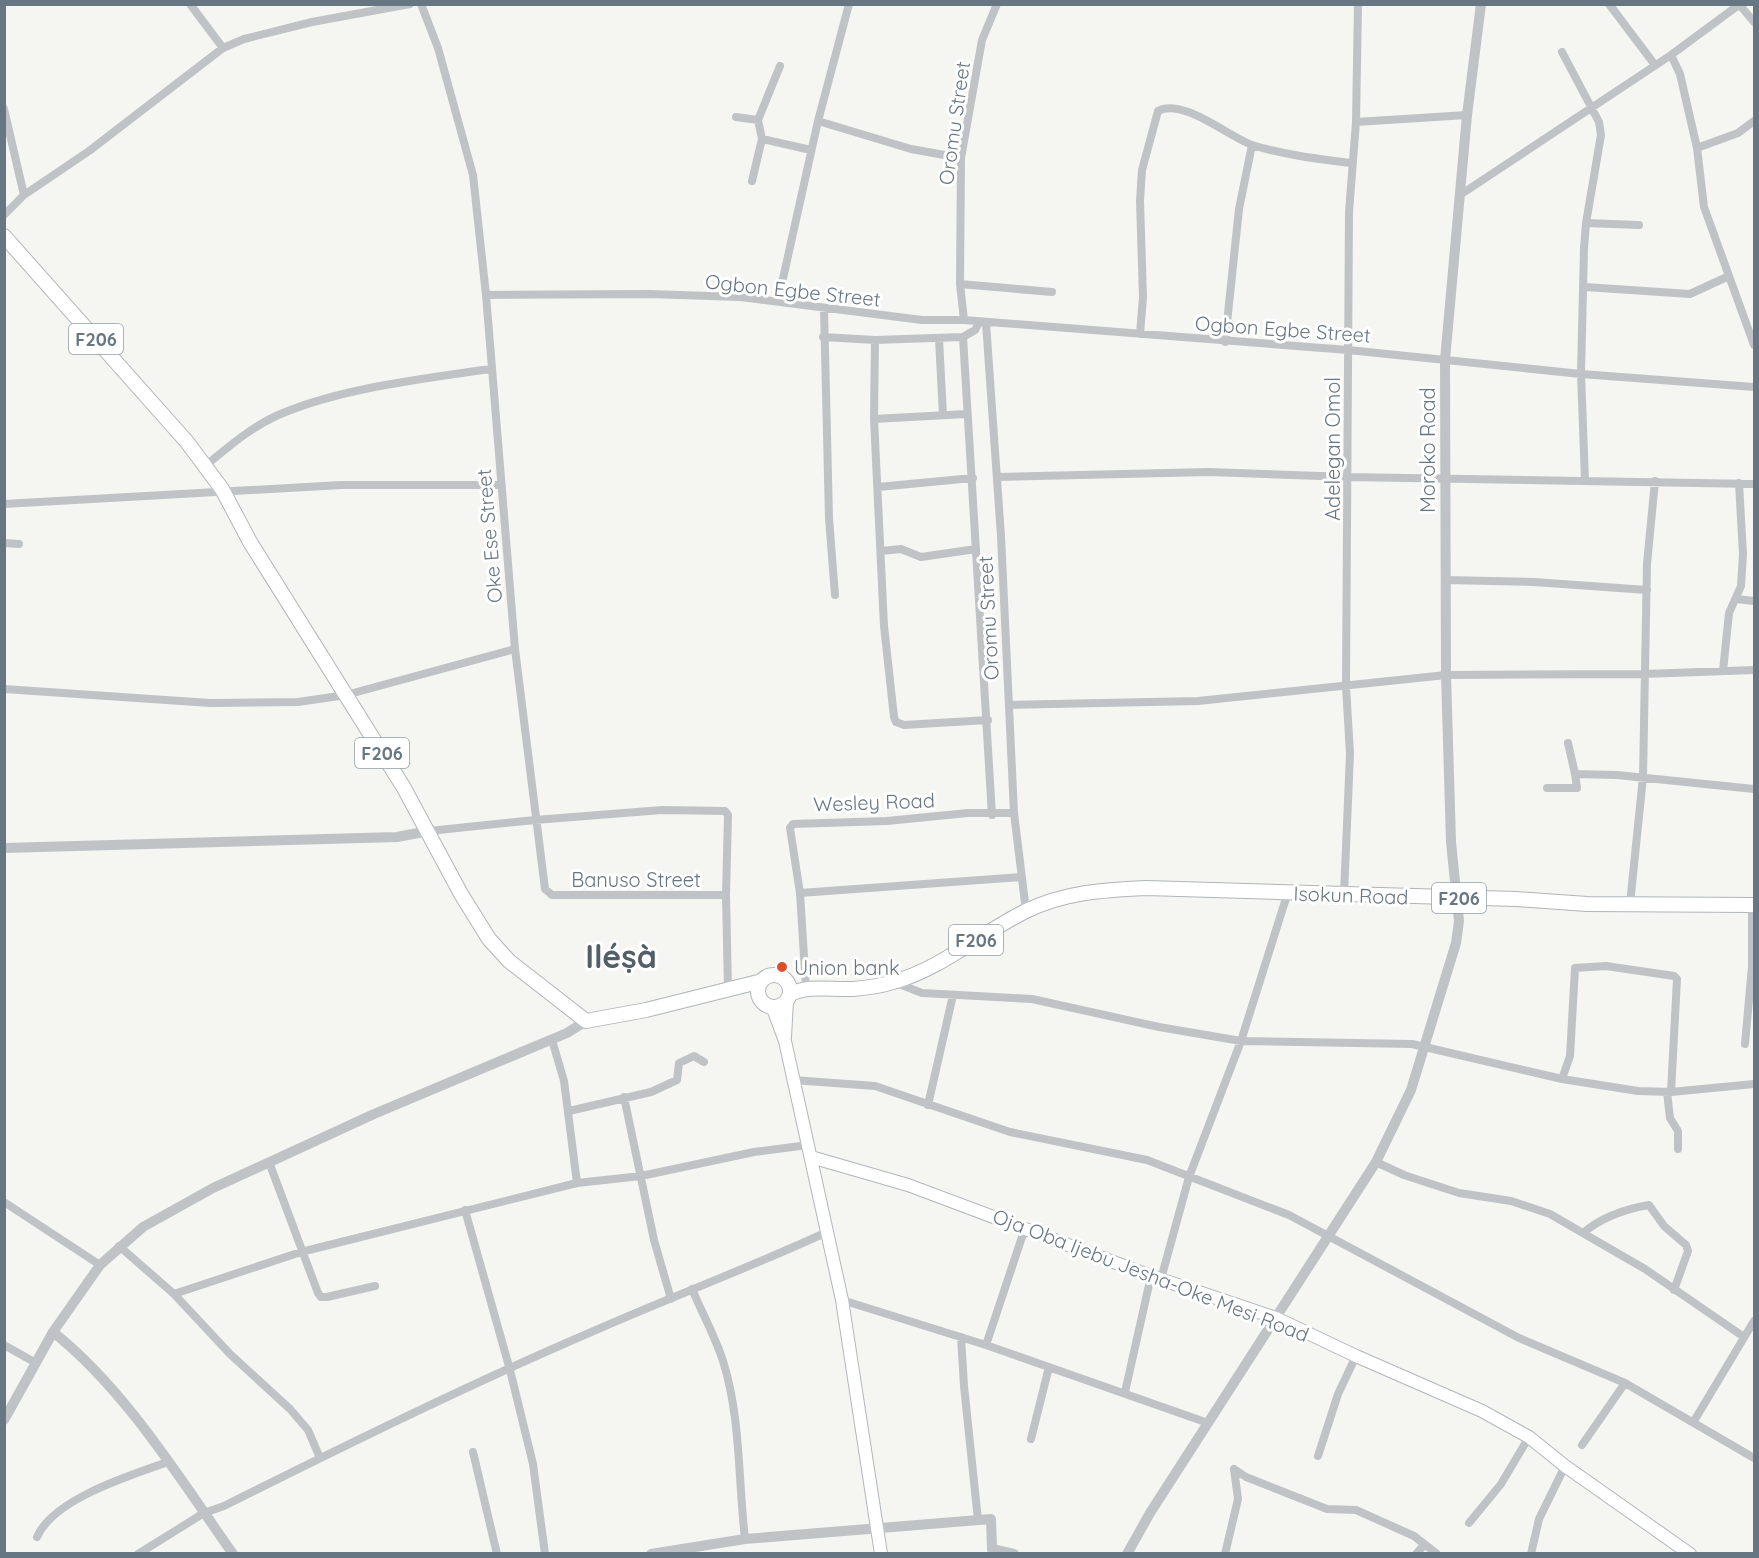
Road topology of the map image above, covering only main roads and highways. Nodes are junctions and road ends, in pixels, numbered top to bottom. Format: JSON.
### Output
{"nodes":[{"id":1,"x":4,"y":236,"type":"edge"},
{"id":2,"x":1754,"y":905,"type":"edge"},
{"id":3,"x":785,"y":979,"type":"junction"},
{"id":4,"x":762,"y":981,"type":"junction"},
{"id":5,"x":806,"y":988,"type":"junction"},
{"id":6,"x":730,"y":989,"type":"junction"},
{"id":7,"x":788,"y":997,"type":"junction"},
{"id":8,"x":766,"y":1003,"type":"junction"},
{"id":9,"x":785,"y":1041,"type":"junction"},
{"id":10,"x":810,"y":1151,"type":"junction"},
{"id":11,"x":881,"y":1554,"type":"edge"},
{"id":12,"x":1690,"y":1554,"type":"edge"}],
"edges":[{"from":1,"to":6,"type":"main road","number":"F206"},
{"from":2,"to":5,"type":"main road","name":"Isokun Road","number":"F206"},
{"from":3,"to":4,"type":"main road","number":"F206"},
{"from":3,"to":5,"type":"main road","number":"F206"},
{"from":3,"to":7,"type":"main road"},
{"from":4,"to":6,"type":"main road","number":"F206"},
{"from":4,"to":8,"type":"main road"},
{"from":5,"to":7,"type":"main road","number":"F206"},
{"from":6,"to":8,"type":"main road"},
{"from":7,"to":8,"type":"main road","number":"F206"},
{"from":7,"to":9,"type":"main road"},
{"from":8,"to":9,"type":"main road"},
{"from":9,"to":10,"type":"main road"},
{"from":10,"to":11,"type":"main road"},
{"from":10,"to":12,"type":"main road","name":"Oja Oba Ijebu Jesha-Oke Mesi Road"}]}
